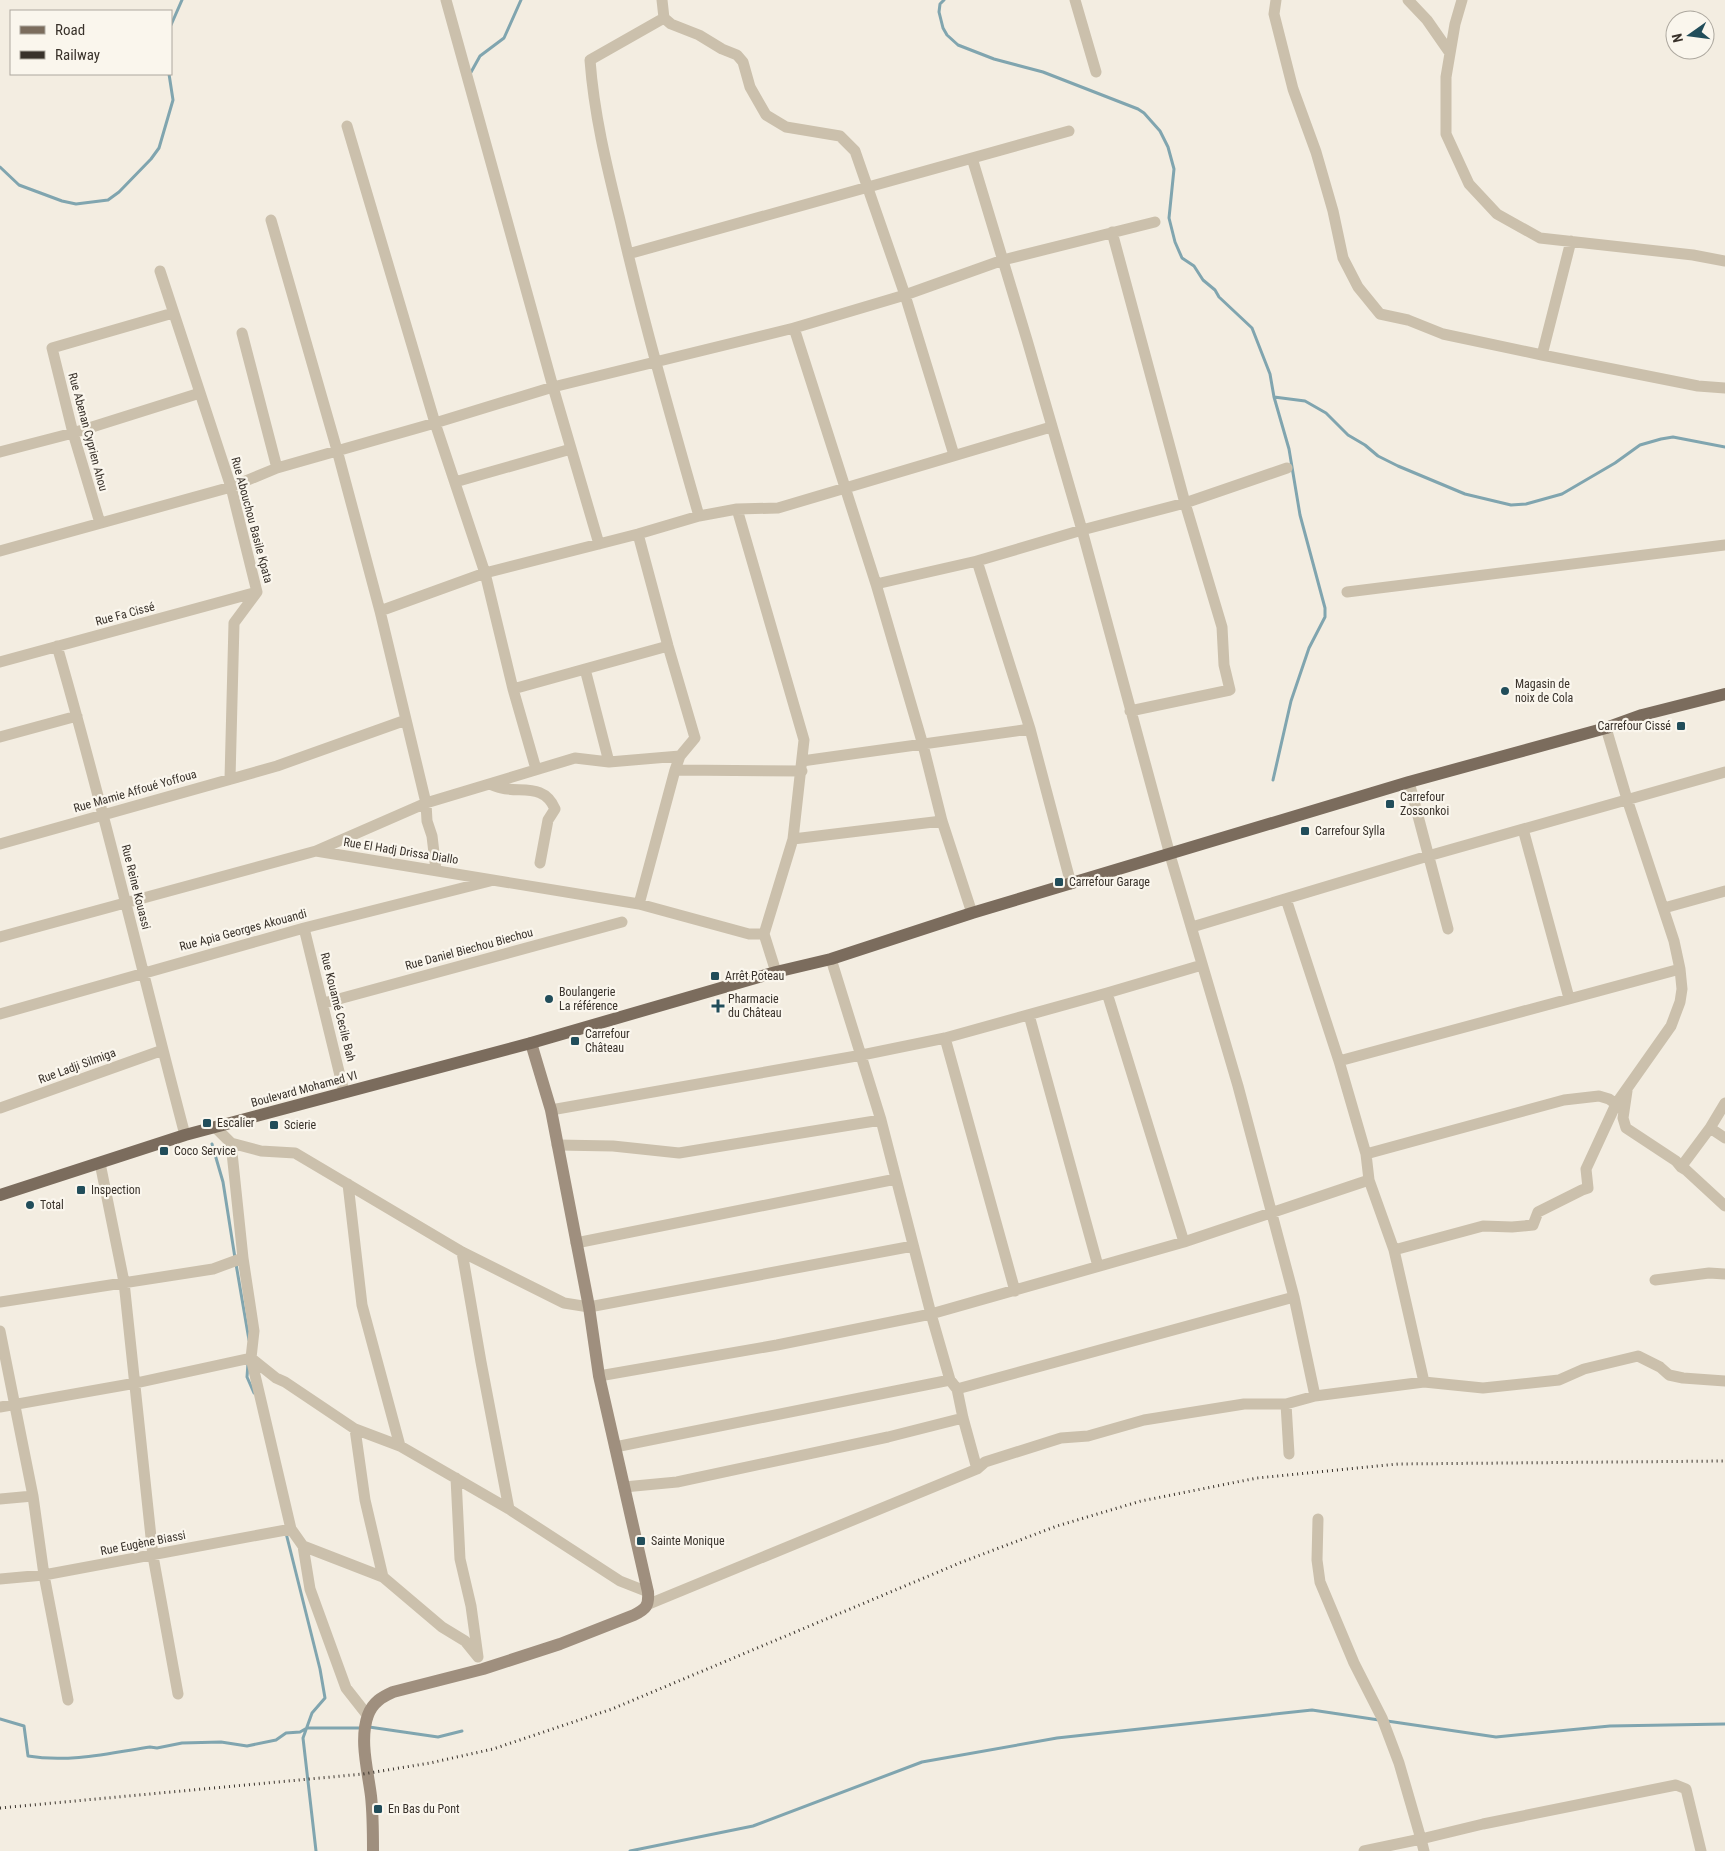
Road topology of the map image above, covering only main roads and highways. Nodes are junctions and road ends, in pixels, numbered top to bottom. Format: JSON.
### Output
{"nodes":[{"id":1,"x":1725,"y":694,"type":"edge"},
{"id":2,"x":0,"y":1195,"type":"edge"}],
"edges":[{"from":1,"to":2,"type":"main road","name":"Boulevard Mohamed VI"}]}
